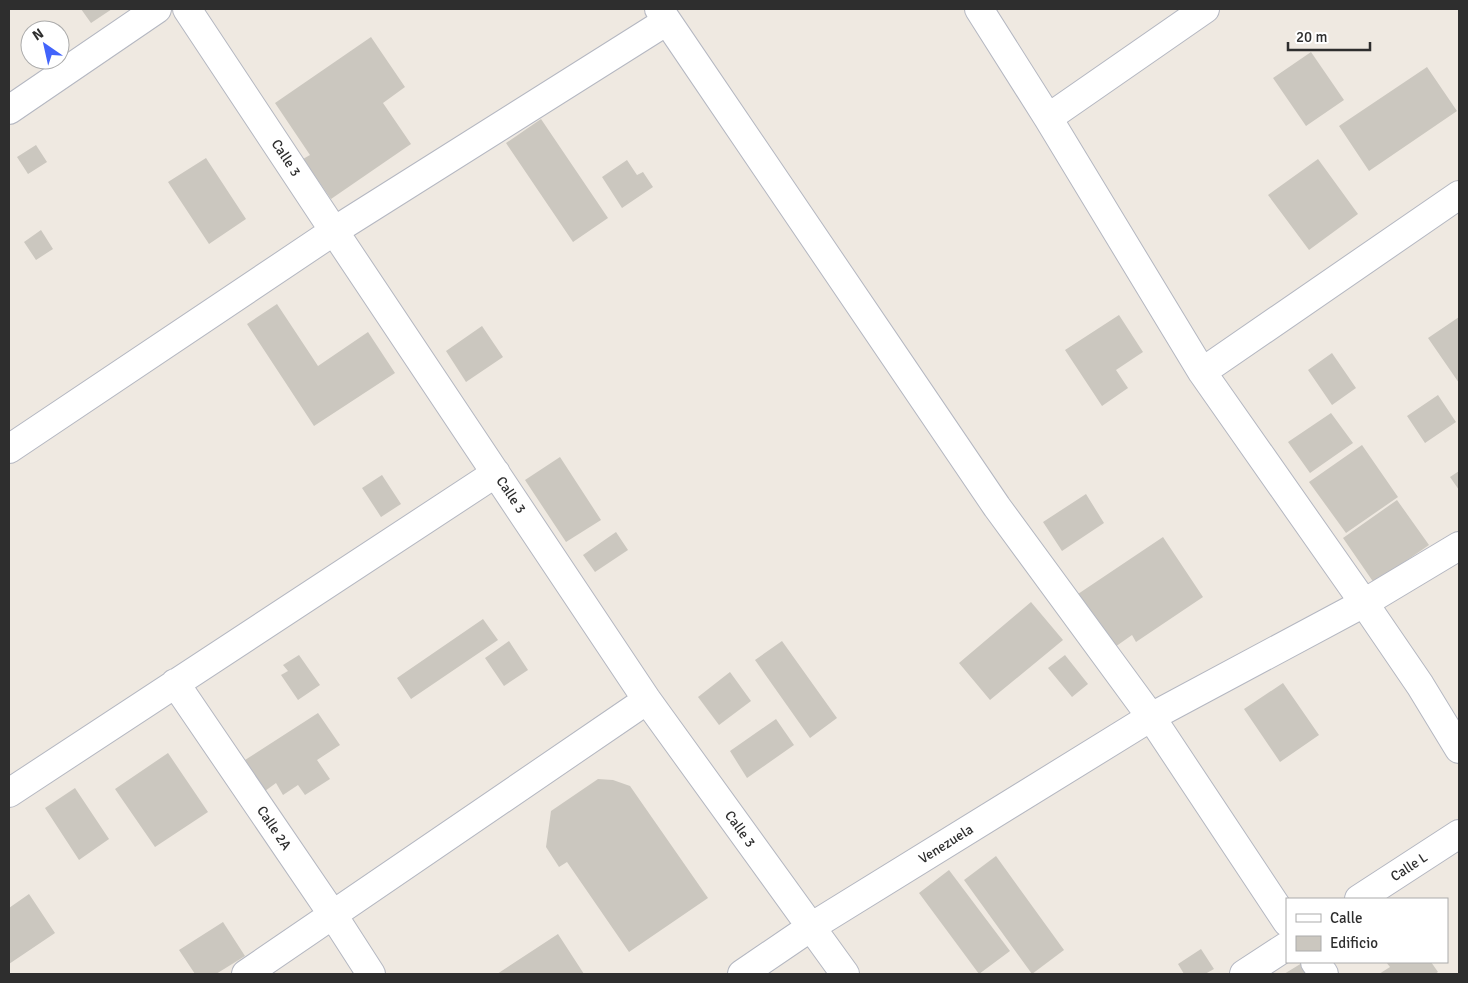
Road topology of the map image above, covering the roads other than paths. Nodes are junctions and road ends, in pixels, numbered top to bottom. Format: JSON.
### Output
{"nodes":[{"id":1,"x":157,"y":9,"type":"edge"},
{"id":2,"x":187,"y":9,"type":"edge"},
{"id":3,"x":979,"y":9,"type":"edge"},
{"id":4,"x":1205,"y":9,"type":"edge"},
{"id":5,"x":663,"y":15,"type":"edge"},
{"id":6,"x":9,"y":110,"type":"edge"},
{"id":7,"x":1048,"y":118,"type":"junction"},
{"id":8,"x":1459,"y":195,"type":"edge"},
{"id":9,"x":334,"y":231,"type":"junction"},
{"id":10,"x":1202,"y":372,"type":"junction"},
{"id":11,"x":9,"y":448,"type":"edge"},
{"id":12,"x":496,"y":473,"type":"junction"},
{"id":13,"x":1459,"y":546,"type":"edge"},
{"id":14,"x":1364,"y":603,"type":"junction"},
{"id":15,"x":175,"y":683,"type":"junction"},
{"id":16,"x":647,"y":700,"type":"junction"},
{"id":17,"x":1151,"y":717,"type":"junction"},
{"id":18,"x":1459,"y":749,"type":"edge"},
{"id":19,"x":9,"y":793,"type":"edge"},
{"id":20,"x":1459,"y":834,"type":"edge"},
{"id":21,"x":1361,"y":898,"type":"edge"},
{"id":22,"x":333,"y":915,"type":"junction"},
{"id":23,"x":1286,"y":920,"type":"edge"},
{"id":24,"x":811,"y":928,"type":"junction"},
{"id":25,"x":1286,"y":947,"type":"edge"},
{"id":26,"x":1316,"y":963,"type":"edge"},
{"id":27,"x":246,"y":974,"type":"edge"},
{"id":28,"x":371,"y":974,"type":"edge"},
{"id":29,"x":742,"y":974,"type":"edge"},
{"id":30,"x":845,"y":974,"type":"edge"},
{"id":31,"x":1244,"y":974,"type":"edge"},
{"id":32,"x":1324,"y":974,"type":"edge"}],
"edges":[{"from":1,"to":6,"type":"street"},
{"from":2,"to":9,"type":"street","name":"Calle 3"},
{"from":3,"to":7,"type":"street"},
{"from":4,"to":7,"type":"street"},
{"from":5,"to":9,"type":"street"},
{"from":5,"to":17,"type":"street"},
{"from":7,"to":10,"type":"street"},
{"from":8,"to":10,"type":"street"},
{"from":9,"to":11,"type":"street"},
{"from":9,"to":12,"type":"street","name":"Calle 3"},
{"from":10,"to":14,"type":"street"},
{"from":12,"to":15,"type":"street"},
{"from":12,"to":16,"type":"street","name":"Calle 3"},
{"from":13,"to":14,"type":"street","name":"Venezuela"},
{"from":14,"to":17,"type":"street","name":"Venezuela"},
{"from":14,"to":18,"type":"street"},
{"from":15,"to":19,"type":"street"},
{"from":15,"to":22,"type":"street","name":"Calle 2A"},
{"from":16,"to":22,"type":"street"},
{"from":16,"to":24,"type":"street","name":"Calle 3"},
{"from":17,"to":23,"type":"street"},
{"from":17,"to":24,"type":"street","name":"Venezuela"},
{"from":20,"to":21,"type":"street","name":"Calle L"},
{"from":22,"to":27,"type":"street"},
{"from":22,"to":28,"type":"street","name":"Calle 2A"},
{"from":24,"to":29,"type":"street","name":"Venezuela"},
{"from":24,"to":30,"type":"street","name":"Calle 3"},
{"from":25,"to":31,"type":"street"},
{"from":26,"to":32,"type":"street"}]}
